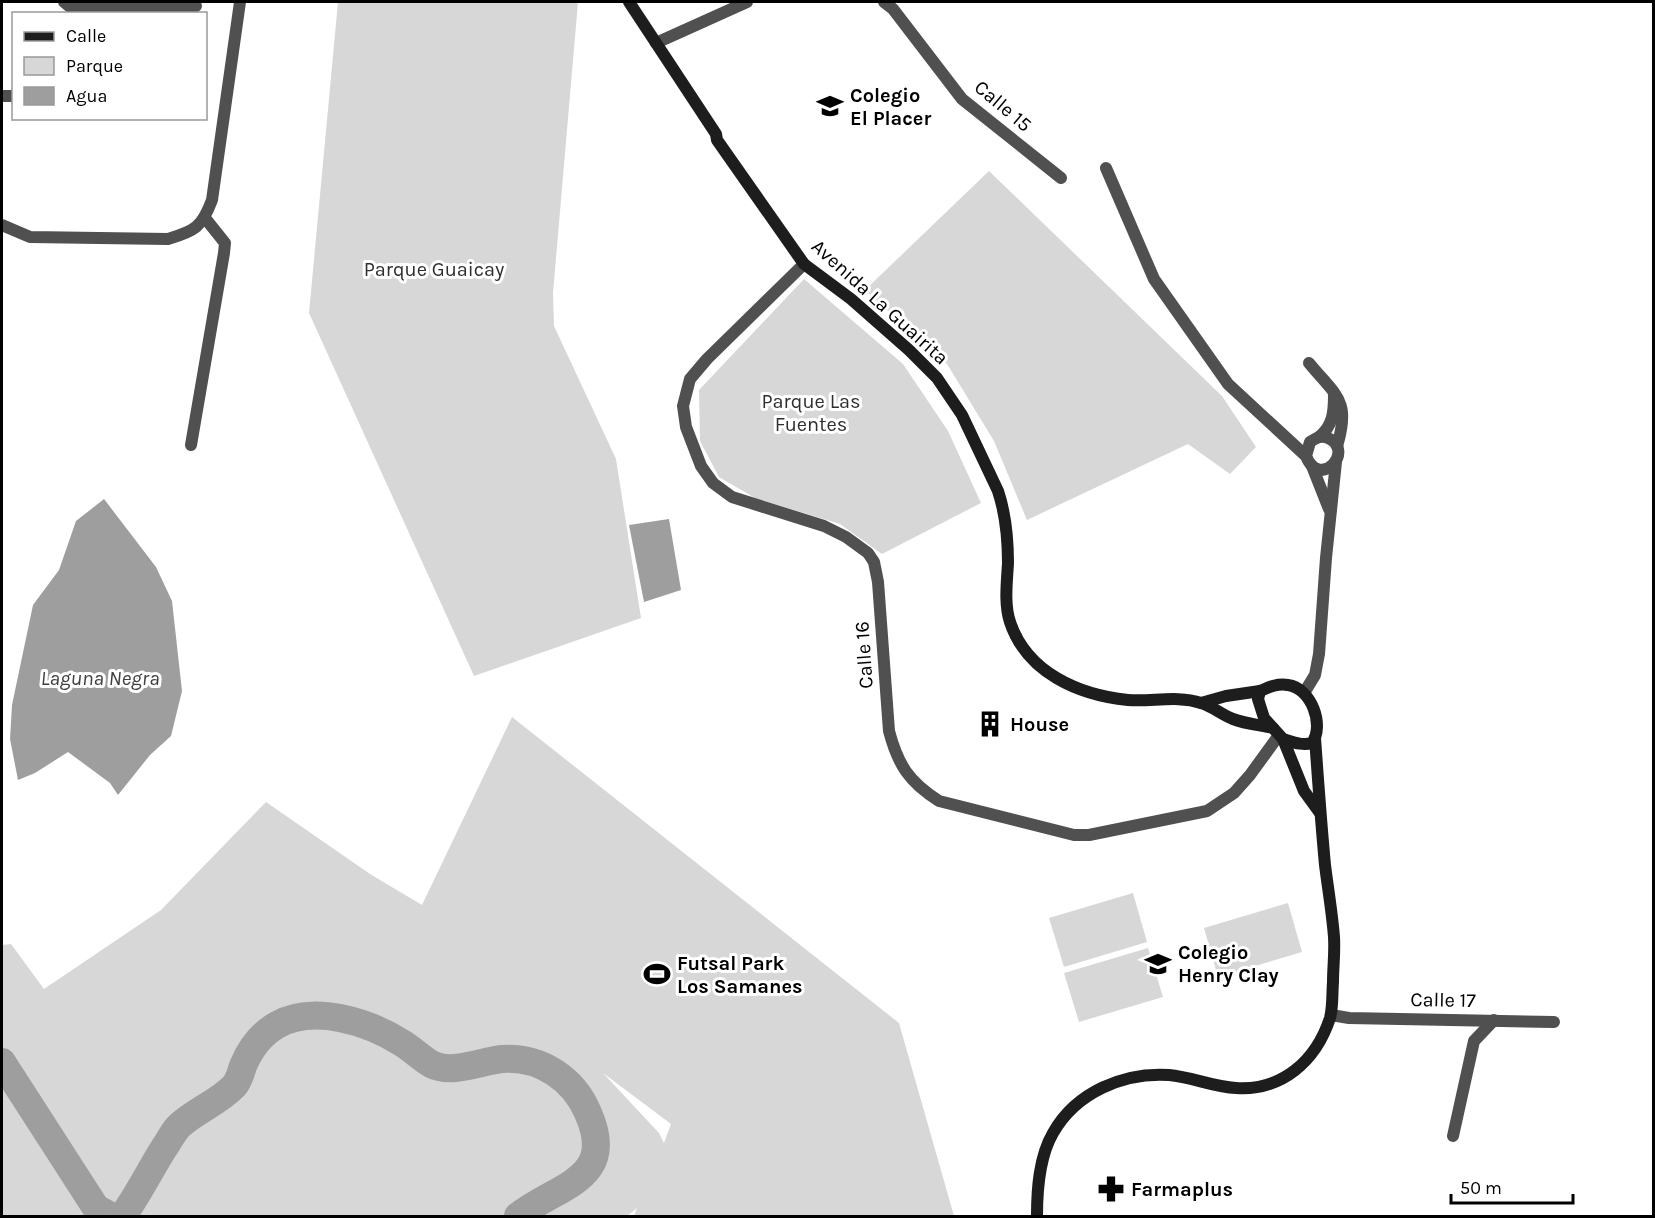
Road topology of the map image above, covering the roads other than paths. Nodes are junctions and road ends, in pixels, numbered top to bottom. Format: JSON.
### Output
{"nodes":[{"id":1,"x":64,"y":2,"type":"edge"},
{"id":2,"x":240,"y":2,"type":"edge"},
{"id":3,"x":629,"y":2,"type":"edge"},
{"id":4,"x":747,"y":2,"type":"edge"},
{"id":5,"x":884,"y":2,"type":"edge"},
{"id":6,"x":196,"y":6,"type":"dead end"},
{"id":7,"x":656,"y":44,"type":"junction"},
{"id":8,"x":1106,"y":168,"type":"dead end"},
{"id":9,"x":1061,"y":178,"type":"dead end"},
{"id":10,"x":205,"y":218,"type":"junction"},
{"id":11,"x":5,"y":229,"type":"edge"},
{"id":12,"x":804,"y":264,"type":"junction"},
{"id":13,"x":1308,"y":363,"type":"dead end"},
{"id":14,"x":1334,"y":393,"type":"junction"},
{"id":15,"x":1319,"y":437,"type":"junction"},
{"id":16,"x":191,"y":445,"type":"dead end"},
{"id":17,"x":1336,"y":446,"type":"junction"},
{"id":18,"x":1309,"y":461,"type":"junction"},
{"id":19,"x":1336,"y":462,"type":"junction"},
{"id":20,"x":1330,"y":513,"type":"junction"},
{"id":21,"x":1260,"y":691,"type":"junction"},
{"id":22,"x":1304,"y":693,"type":"junction"},
{"id":23,"x":1201,"y":702,"type":"junction"},
{"id":24,"x":1278,"y":734,"type":"junction"},
{"id":25,"x":1316,"y":738,"type":"junction"},
{"id":26,"x":1320,"y":813,"type":"junction"},
{"id":27,"x":1331,"y":1015,"type":"junction"},
{"id":28,"x":1494,"y":1020,"type":"junction"},
{"id":29,"x":1554,"y":1022,"type":"dead end"},
{"id":30,"x":1453,"y":1136,"type":"dead end"},
{"id":31,"x":1037,"y":1216,"type":"edge"}],
"edges":[{"from":1,"to":6,"type":"street"},
{"from":2,"to":10,"type":"street"},
{"from":3,"to":7,"type":"street","name":"Avenida La Guairita"},
{"from":4,"to":7,"type":"street"},
{"from":5,"to":9,"type":"street","name":"Calle 15"},
{"from":7,"to":12,"type":"street","name":"Avenida La Guairita"},
{"from":8,"to":18,"type":"street"},
{"from":10,"to":11,"type":"street"},
{"from":10,"to":16,"type":"street"},
{"from":12,"to":23,"type":"street","name":"Avenida La Guairita"},
{"from":12,"to":24,"type":"street","name":"Calle 16"},
{"from":13,"to":14,"type":"street"},
{"from":14,"to":15,"type":"street"},
{"from":14,"to":17,"type":"street"},
{"from":15,"to":17,"type":"street"},
{"from":15,"to":18,"type":"street"},
{"from":17,"to":19,"type":"street"},
{"from":18,"to":19,"type":"street"},
{"from":18,"to":20,"type":"street"},
{"from":19,"to":20,"type":"street"},
{"from":20,"to":22,"type":"street"},
{"from":21,"to":22,"type":"street","name":"Avenida La Guairita"},
{"from":21,"to":23,"type":"street","name":"Avenida La Guairita"},
{"from":21,"to":24,"type":"street"},
{"from":22,"to":25,"type":"street"},
{"from":23,"to":24,"type":"street","name":"Avenida La Guairita"},
{"from":24,"to":25,"type":"street","name":"Avenida La Guairita"},
{"from":24,"to":26,"type":"street"},
{"from":25,"to":26,"type":"street"},
{"from":26,"to":27,"type":"street"},
{"from":27,"to":28,"type":"street","name":"Calle 17"},
{"from":27,"to":31,"type":"street"},
{"from":28,"to":29,"type":"street","name":"Calle 17"},
{"from":28,"to":30,"type":"street"}]}
